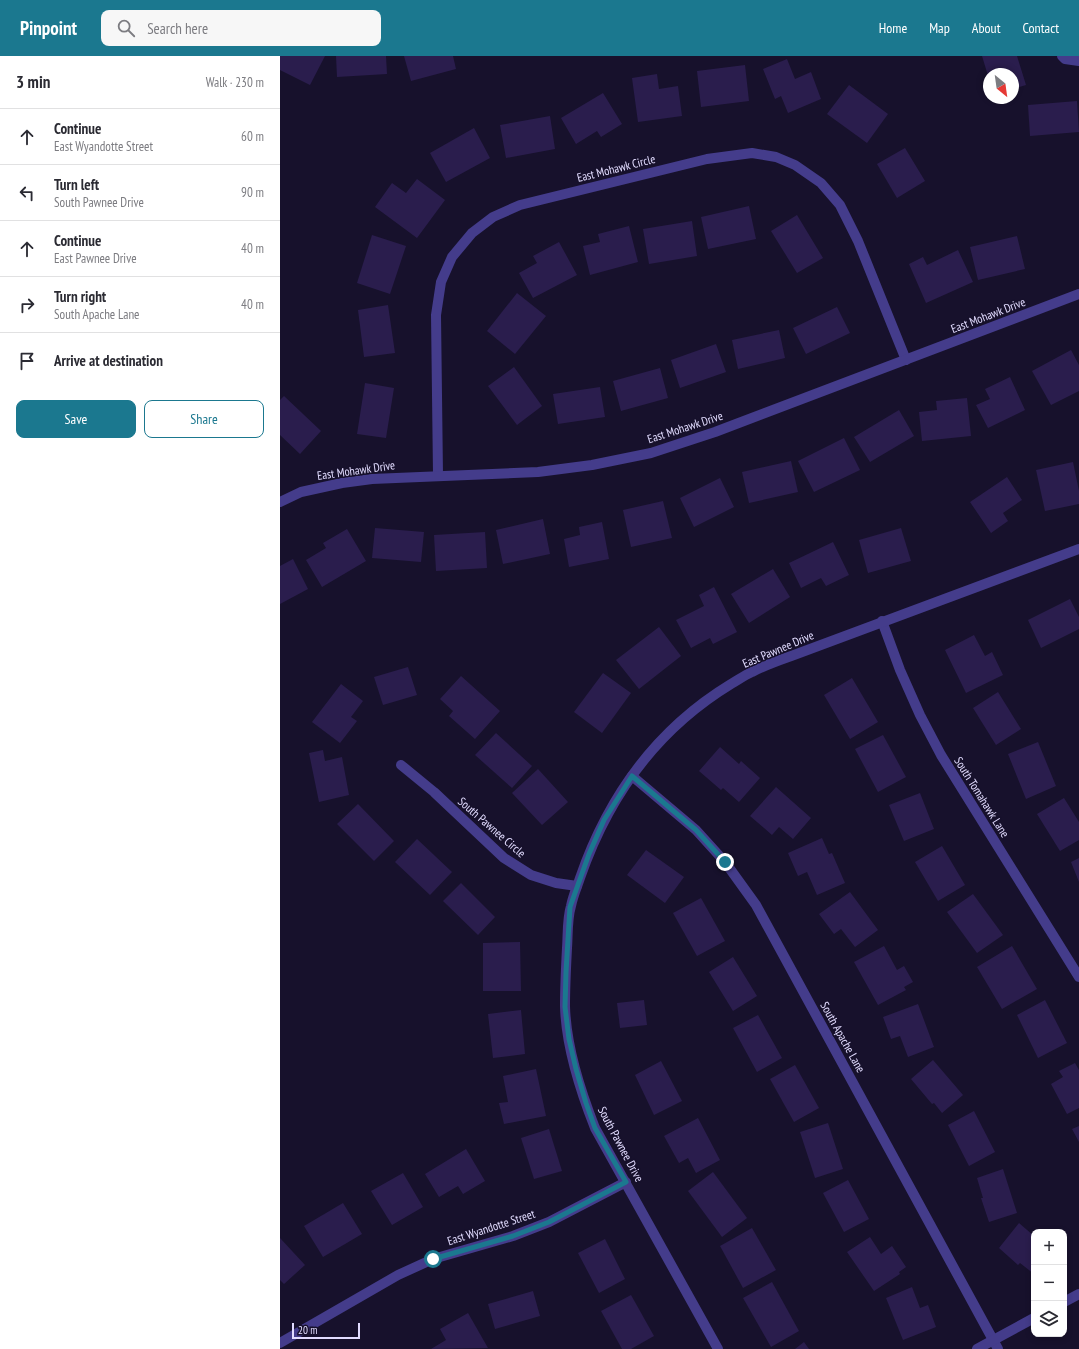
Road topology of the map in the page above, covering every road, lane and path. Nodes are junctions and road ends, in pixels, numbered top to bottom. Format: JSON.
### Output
{"nodes":[{"id":1,"x":1062,"y":56,"type":"edge"},
{"id":2,"x":1079,"y":61,"type":"edge"},
{"id":3,"x":1079,"y":294,"type":"edge"},
{"id":4,"x":906,"y":360,"type":"junction"},
{"id":5,"x":438,"y":475,"type":"junction"},
{"id":6,"x":280,"y":502,"type":"edge"},
{"id":7,"x":1079,"y":549,"type":"edge"},
{"id":8,"x":882,"y":621,"type":"junction"},
{"id":9,"x":401,"y":765,"type":"dead end"},
{"id":10,"x":632,"y":776,"type":"junction"},
{"id":11,"x":577,"y":886,"type":"junction"},
{"id":12,"x":1079,"y":977,"type":"edge"},
{"id":13,"x":626,"y":1182,"type":"junction"},
{"id":14,"x":1079,"y":1294,"type":"edge"},
{"id":15,"x":1066,"y":1301,"type":"edge"},
{"id":16,"x":1031,"y":1320,"type":"edge"},
{"id":17,"x":280,"y":1343,"type":"edge"},
{"id":18,"x":996,"y":1344,"type":"edge"},
{"id":19,"x":718,"y":1349,"type":"edge"},
{"id":20,"x":977,"y":1349,"type":"edge"}],
"edges":[{"from":1,"to":2,"type":"street"},
{"from":3,"to":4,"type":"street","name":"East Mohawk Drive"},
{"from":4,"to":5,"type":"street","name":"East Mohawk Drive"},
{"from":4,"to":5,"type":"street","name":"East Mohawk Circle"},
{"from":5,"to":6,"type":"street","name":"East Mohawk Drive"},
{"from":7,"to":8,"type":"street","name":"East Pawnee Drive"},
{"from":8,"to":10,"type":"street","name":"East Pawnee Drive"},
{"from":8,"to":12,"type":"street","name":"South Tomahawk Lane"},
{"from":9,"to":11,"type":"street","name":"South Pawnee Circle"},
{"from":10,"to":11,"type":"street","name":"East Pawnee Drive"},
{"from":10,"to":18,"type":"street","name":"South Apache Lane"},
{"from":11,"to":13,"type":"street","name":"South Pawnee Drive"},
{"from":13,"to":17,"type":"street","name":"East Wyandotte Street"},
{"from":13,"to":19,"type":"street","name":"South Pawnee Drive"},
{"from":14,"to":15,"type":"street"},
{"from":16,"to":18,"type":"street"},
{"from":18,"to":20,"type":"street"}]}
